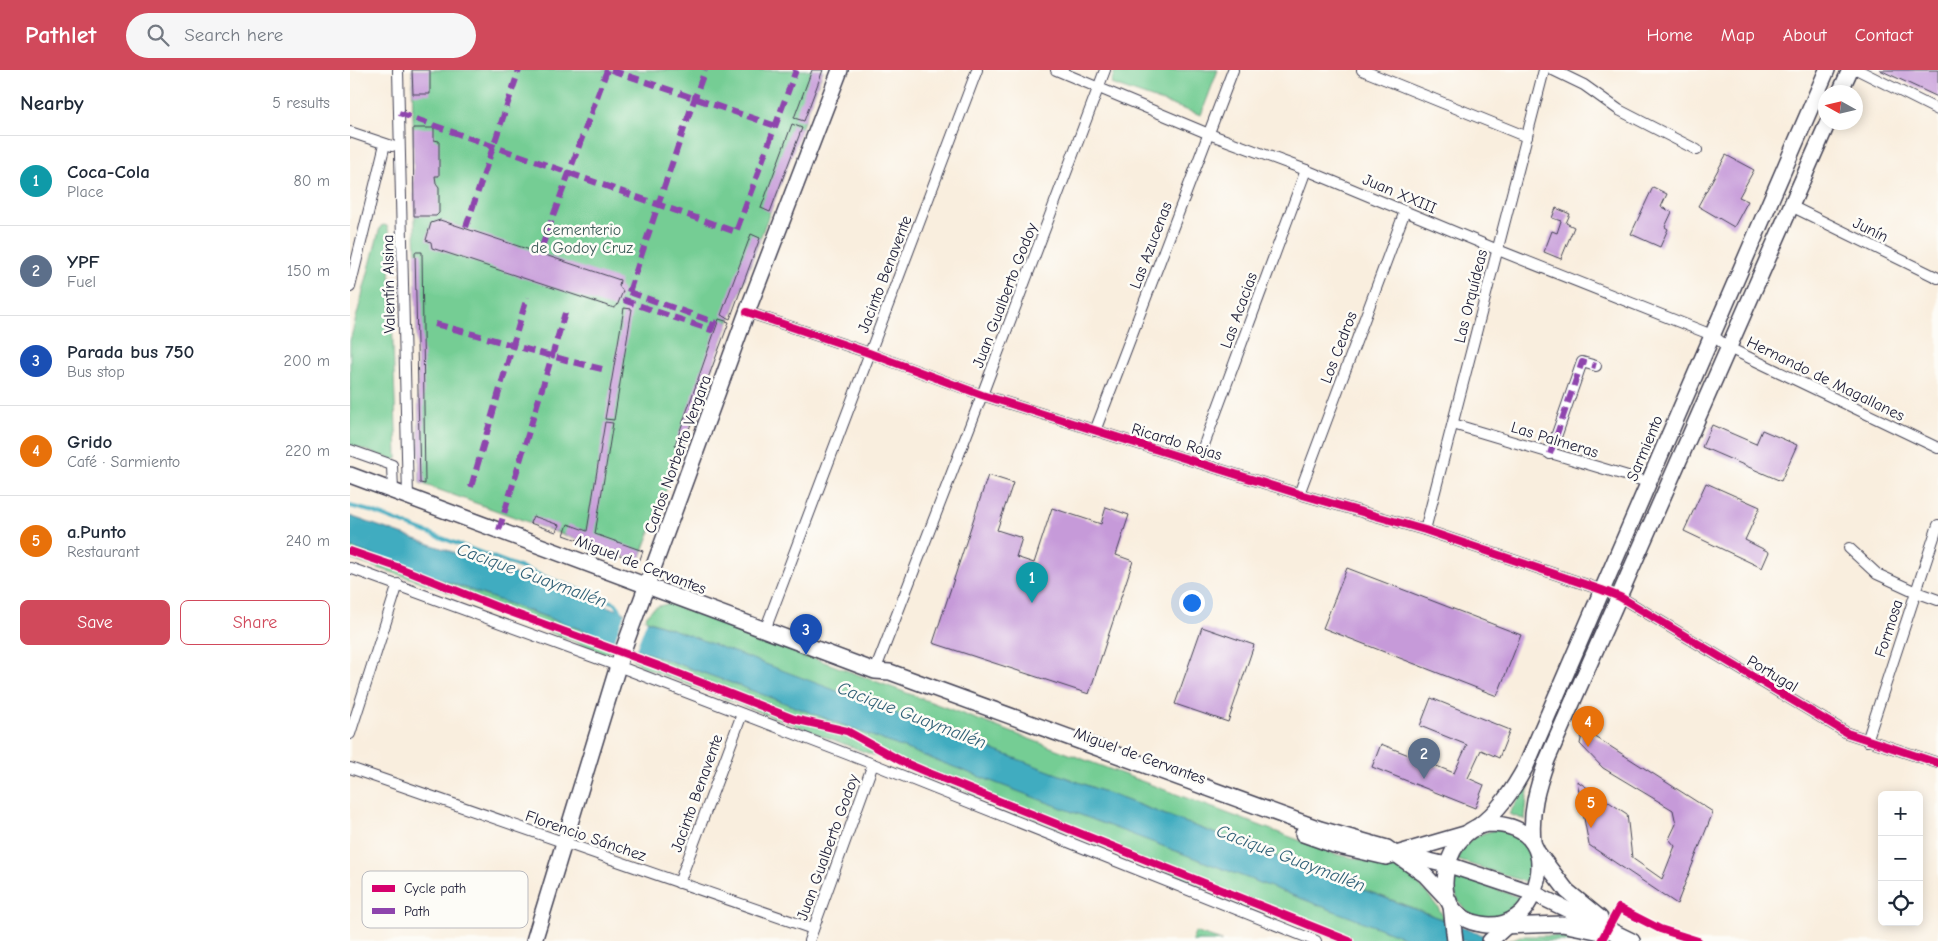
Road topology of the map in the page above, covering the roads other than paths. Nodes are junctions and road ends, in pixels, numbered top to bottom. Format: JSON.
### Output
{"nodes":[{"id":1,"x":398,"y":70,"type":"edge"},
{"id":2,"x":840,"y":70,"type":"edge"},
{"id":3,"x":977,"y":70,"type":"edge"},
{"id":4,"x":1056,"y":70,"type":"edge"},
{"id":5,"x":1105,"y":70,"type":"edge"},
{"id":6,"x":1233,"y":70,"type":"edge"},
{"id":7,"x":1362,"y":70,"type":"edge"},
{"id":8,"x":1544,"y":70,"type":"edge"},
{"id":9,"x":1553,"y":70,"type":"edge"},
{"id":10,"x":1827,"y":70,"type":"edge"},
{"id":11,"x":1850,"y":70,"type":"edge"},
{"id":12,"x":1858,"y":70,"type":"edge"},
{"id":13,"x":1843,"y":85,"type":"edge"},
{"id":14,"x":1098,"y":88,"type":"junction"},
{"id":15,"x":1938,"y":110,"type":"edge"},
{"id":16,"x":1825,"y":130,"type":"edge"},
{"id":17,"x":350,"y":132,"type":"edge"},
{"id":18,"x":1209,"y":134,"type":"junction"},
{"id":19,"x":1527,"y":137,"type":"junction"},
{"id":20,"x":386,"y":144,"type":"junction"},
{"id":21,"x":400,"y":149,"type":"junction"},
{"id":22,"x":1697,"y":150,"type":"dead end"},
{"id":23,"x":1306,"y":170,"type":"junction"},
{"id":24,"x":1792,"y":206,"type":"junction"},
{"id":25,"x":1405,"y":211,"type":"junction"},
{"id":26,"x":1498,"y":250,"type":"junction"},
{"id":27,"x":1938,"y":278,"type":"edge"},
{"id":28,"x":350,"y":286,"type":"edge"},
{"id":29,"x":747,"y":312,"type":"junction"},
{"id":30,"x":1712,"y":335,"type":"junction"},
{"id":31,"x":1729,"y":348,"type":"junction"},
{"id":32,"x":869,"y":353,"type":"junction"},
{"id":33,"x":1596,"y":366,"type":"dead end"},
{"id":34,"x":982,"y":395,"type":"junction"},
{"id":35,"x":1452,"y":424,"type":"junction"},
{"id":36,"x":1094,"y":431,"type":"junction"},
{"id":37,"x":1938,"y":448,"type":"edge"},
{"id":38,"x":350,"y":450,"type":"edge"},
{"id":39,"x":1550,"y":454,"type":"junction"},
{"id":40,"x":1198,"y":461,"type":"junction"},
{"id":41,"x":350,"y":475,"type":"edge"},
{"id":42,"x":1648,"y":482,"type":"junction"},
{"id":43,"x":393,"y":492,"type":"junction"},
{"id":44,"x":1299,"y":494,"type":"junction"},
{"id":45,"x":408,"y":498,"type":"junction"},
{"id":46,"x":1938,"y":525,"type":"edge"},
{"id":47,"x":1425,"y":530,"type":"junction"},
{"id":48,"x":1849,"y":548,"type":"dead end"},
{"id":49,"x":350,"y":568,"type":"edge"},
{"id":50,"x":398,"y":584,"type":"junction"},
{"id":51,"x":647,"y":585,"type":"junction"},
{"id":52,"x":1602,"y":590,"type":"junction"},
{"id":53,"x":1916,"y":592,"type":"junction"},
{"id":54,"x":1620,"y":597,"type":"junction"},
{"id":55,"x":1938,"y":600,"type":"edge"},
{"id":56,"x":765,"y":630,"type":"junction"},
{"id":57,"x":618,"y":666,"type":"junction"},
{"id":58,"x":875,"y":670,"type":"junction"},
{"id":59,"x":742,"y":714,"type":"junction"},
{"id":60,"x":350,"y":734,"type":"edge"},
{"id":61,"x":1868,"y":740,"type":"junction"},
{"id":62,"x":1938,"y":763,"type":"edge"},
{"id":63,"x":873,"y":764,"type":"junction"},
{"id":64,"x":350,"y":768,"type":"edge"},
{"id":65,"x":1470,"y":831,"type":"junction"},
{"id":66,"x":564,"y":843,"type":"junction"},
{"id":67,"x":1536,"y":847,"type":"junction"},
{"id":68,"x":1397,"y":854,"type":"junction"},
{"id":69,"x":1448,"y":865,"type":"junction"},
{"id":70,"x":679,"y":883,"type":"junction"},
{"id":71,"x":1533,"y":893,"type":"junction"},
{"id":72,"x":1450,"y":903,"type":"junction"},
{"id":73,"x":813,"y":930,"type":"junction"},
{"id":74,"x":1502,"y":930,"type":"edge"},
{"id":75,"x":1614,"y":933,"type":"junction"},
{"id":76,"x":534,"y":941,"type":"edge"},
{"id":77,"x":809,"y":941,"type":"edge"},
{"id":78,"x":1316,"y":941,"type":"edge"},
{"id":79,"x":1454,"y":941,"type":"edge"},
{"id":80,"x":1632,"y":941,"type":"edge"}],
"edges":[{"from":1,"to":21,"type":"street","name":"Valentín Alsina"},
{"from":2,"to":29,"type":"main road","name":"Carlos Norberto Vergara"},
{"from":3,"to":32,"type":"street","name":"Jacinto Benavente"},
{"from":4,"to":14,"type":"street","name":"Juan XXIII"},
{"from":5,"to":14,"type":"street","name":"Juan Gualberto Godoy"},
{"from":6,"to":18,"type":"street","name":"Las Azucenas"},
{"from":7,"to":19,"type":"street"},
{"from":8,"to":19,"type":"street","name":"Las Orquídeas"},
{"from":9,"to":22,"type":"street"},
{"from":10,"to":30,"type":"main road","name":"Sarmiento"},
{"from":11,"to":13,"type":"main road"},
{"from":12,"to":15,"type":"street"},
{"from":14,"to":18,"type":"street","name":"Juan XXIII"},
{"from":14,"to":34,"type":"street","name":"Juan Gualberto Godoy"},
{"from":16,"to":24,"type":"main road"},
{"from":17,"to":20,"type":"street"},
{"from":18,"to":23,"type":"street","name":"Juan XXIII"},
{"from":18,"to":36,"type":"street","name":"Las Azucenas"},
{"from":19,"to":26,"type":"street","name":"Las Orquídeas"},
{"from":20,"to":21,"type":"street"},
{"from":20,"to":28,"type":"street"},
{"from":21,"to":45,"type":"street","name":"Valentín Alsina"},
{"from":23,"to":25,"type":"street","name":"Juan XXIII"},
{"from":23,"to":40,"type":"street","name":"Las Acacias"},
{"from":24,"to":27,"type":"street","name":"Junín"},
{"from":24,"to":31,"type":"main road"},
{"from":25,"to":26,"type":"street","name":"Juan XXIII"},
{"from":25,"to":44,"type":"street","name":"Los Cedros"},
{"from":26,"to":30,"type":"street","name":"Juan XXIII"},
{"from":26,"to":35,"type":"street","name":"Las Orquídeas"},
{"from":29,"to":32,"type":"street","name":"Ricardo Rojas"},
{"from":29,"to":51,"type":"main road","name":"Carlos Norberto Vergara"},
{"from":30,"to":31,"type":"street","name":"Juan XXIII"},
{"from":30,"to":42,"type":"main road","name":"Sarmiento"},
{"from":31,"to":37,"type":"street","name":"Hernando de Magallanes"},
{"from":31,"to":54,"type":"main road"},
{"from":32,"to":34,"type":"street","name":"Ricardo Rojas"},
{"from":32,"to":56,"type":"street","name":"Jacinto Benavente"},
{"from":33,"to":39,"type":"street"},
{"from":34,"to":36,"type":"street","name":"Ricardo Rojas"},
{"from":34,"to":58,"type":"street","name":"Juan Gualberto Godoy"},
{"from":35,"to":39,"type":"street","name":"Las Palmeras"},
{"from":35,"to":47,"type":"street","name":"Las Orquídeas"},
{"from":36,"to":40,"type":"street","name":"Ricardo Rojas"},
{"from":38,"to":43,"type":"street"},
{"from":39,"to":42,"type":"street","name":"Las Palmeras"},
{"from":40,"to":44,"type":"street","name":"Ricardo Rojas"},
{"from":41,"to":43,"type":"main road","name":"Miguel de Cervantes"},
{"from":42,"to":52,"type":"main road","name":"Sarmiento"},
{"from":43,"to":45,"type":"main road","name":"Miguel de Cervantes"},
{"from":44,"to":47,"type":"street","name":"Ricardo Rojas"},
{"from":45,"to":51,"type":"main road","name":"Miguel de Cervantes"},
{"from":46,"to":53,"type":"street","name":"Formosa"},
{"from":47,"to":52,"type":"street","name":"Ricardo Rojas"},
{"from":48,"to":53,"type":"street"},
{"from":49,"to":50,"type":"street"},
{"from":50,"to":57,"type":"street"},
{"from":50,"to":60,"type":"street"},
{"from":51,"to":56,"type":"main road","name":"Miguel de Cervantes"},
{"from":51,"to":57,"type":"main road","name":"Carlos Norberto Vergara"},
{"from":52,"to":54,"type":"street","name":"Portugal"},
{"from":52,"to":65,"type":"main road","name":"Sarmiento"},
{"from":53,"to":55,"type":"street"},
{"from":53,"to":61,"type":"street","name":"Formosa"},
{"from":54,"to":61,"type":"street","name":"Portugal"},
{"from":54,"to":67,"type":"main road"},
{"from":56,"to":58,"type":"main road","name":"Miguel de Cervantes"},
{"from":57,"to":59,"type":"street"},
{"from":57,"to":66,"type":"main road","name":"Carlos Norberto Vergara"},
{"from":58,"to":68,"type":"main road","name":"Miguel de Cervantes"},
{"from":59,"to":63,"type":"street"},
{"from":59,"to":70,"type":"street","name":"Jacinto Benavente"},
{"from":61,"to":62,"type":"street","name":"Portugal"},
{"from":63,"to":73,"type":"street","name":"Juan Gualberto Godoy"},
{"from":63,"to":78,"type":"street"},
{"from":64,"to":66,"type":"street","name":"Florencio Sánchez"},
{"from":65,"to":67,"type":"main road","name":"Miguel de Cervantes"},
{"from":65,"to":68,"type":"main road"},
{"from":65,"to":69,"type":"main road"},
{"from":66,"to":70,"type":"street","name":"Florencio Sánchez"},
{"from":66,"to":76,"type":"main road","name":"Carlos Norberto Vergara"},
{"from":67,"to":71,"type":"main road"},
{"from":67,"to":75,"type":"main road","name":"Miguel de Cervantes"},
{"from":68,"to":69,"type":"main road","name":"Miguel de Cervantes"},
{"from":68,"to":72,"type":"main road","name":"Miguel de Cervantes"},
{"from":69,"to":71,"type":"main road","name":"Miguel de Cervantes"},
{"from":69,"to":72,"type":"main road"},
{"from":70,"to":73,"type":"street","name":"Florencio Sánchez"},
{"from":71,"to":74,"type":"main road"},
{"from":71,"to":75,"type":"main road","name":"Miguel de Cervantes"},
{"from":72,"to":74,"type":"main road","name":"Miguel de Cervantes"},
{"from":72,"to":79,"type":"main road"},
{"from":73,"to":77,"type":"street","name":"Juan Gualberto Godoy"},
{"from":74,"to":75,"type":"main road","name":"Miguel de Cervantes"},
{"from":75,"to":80,"type":"main road","name":"Miguel de Cervantes"}]}
